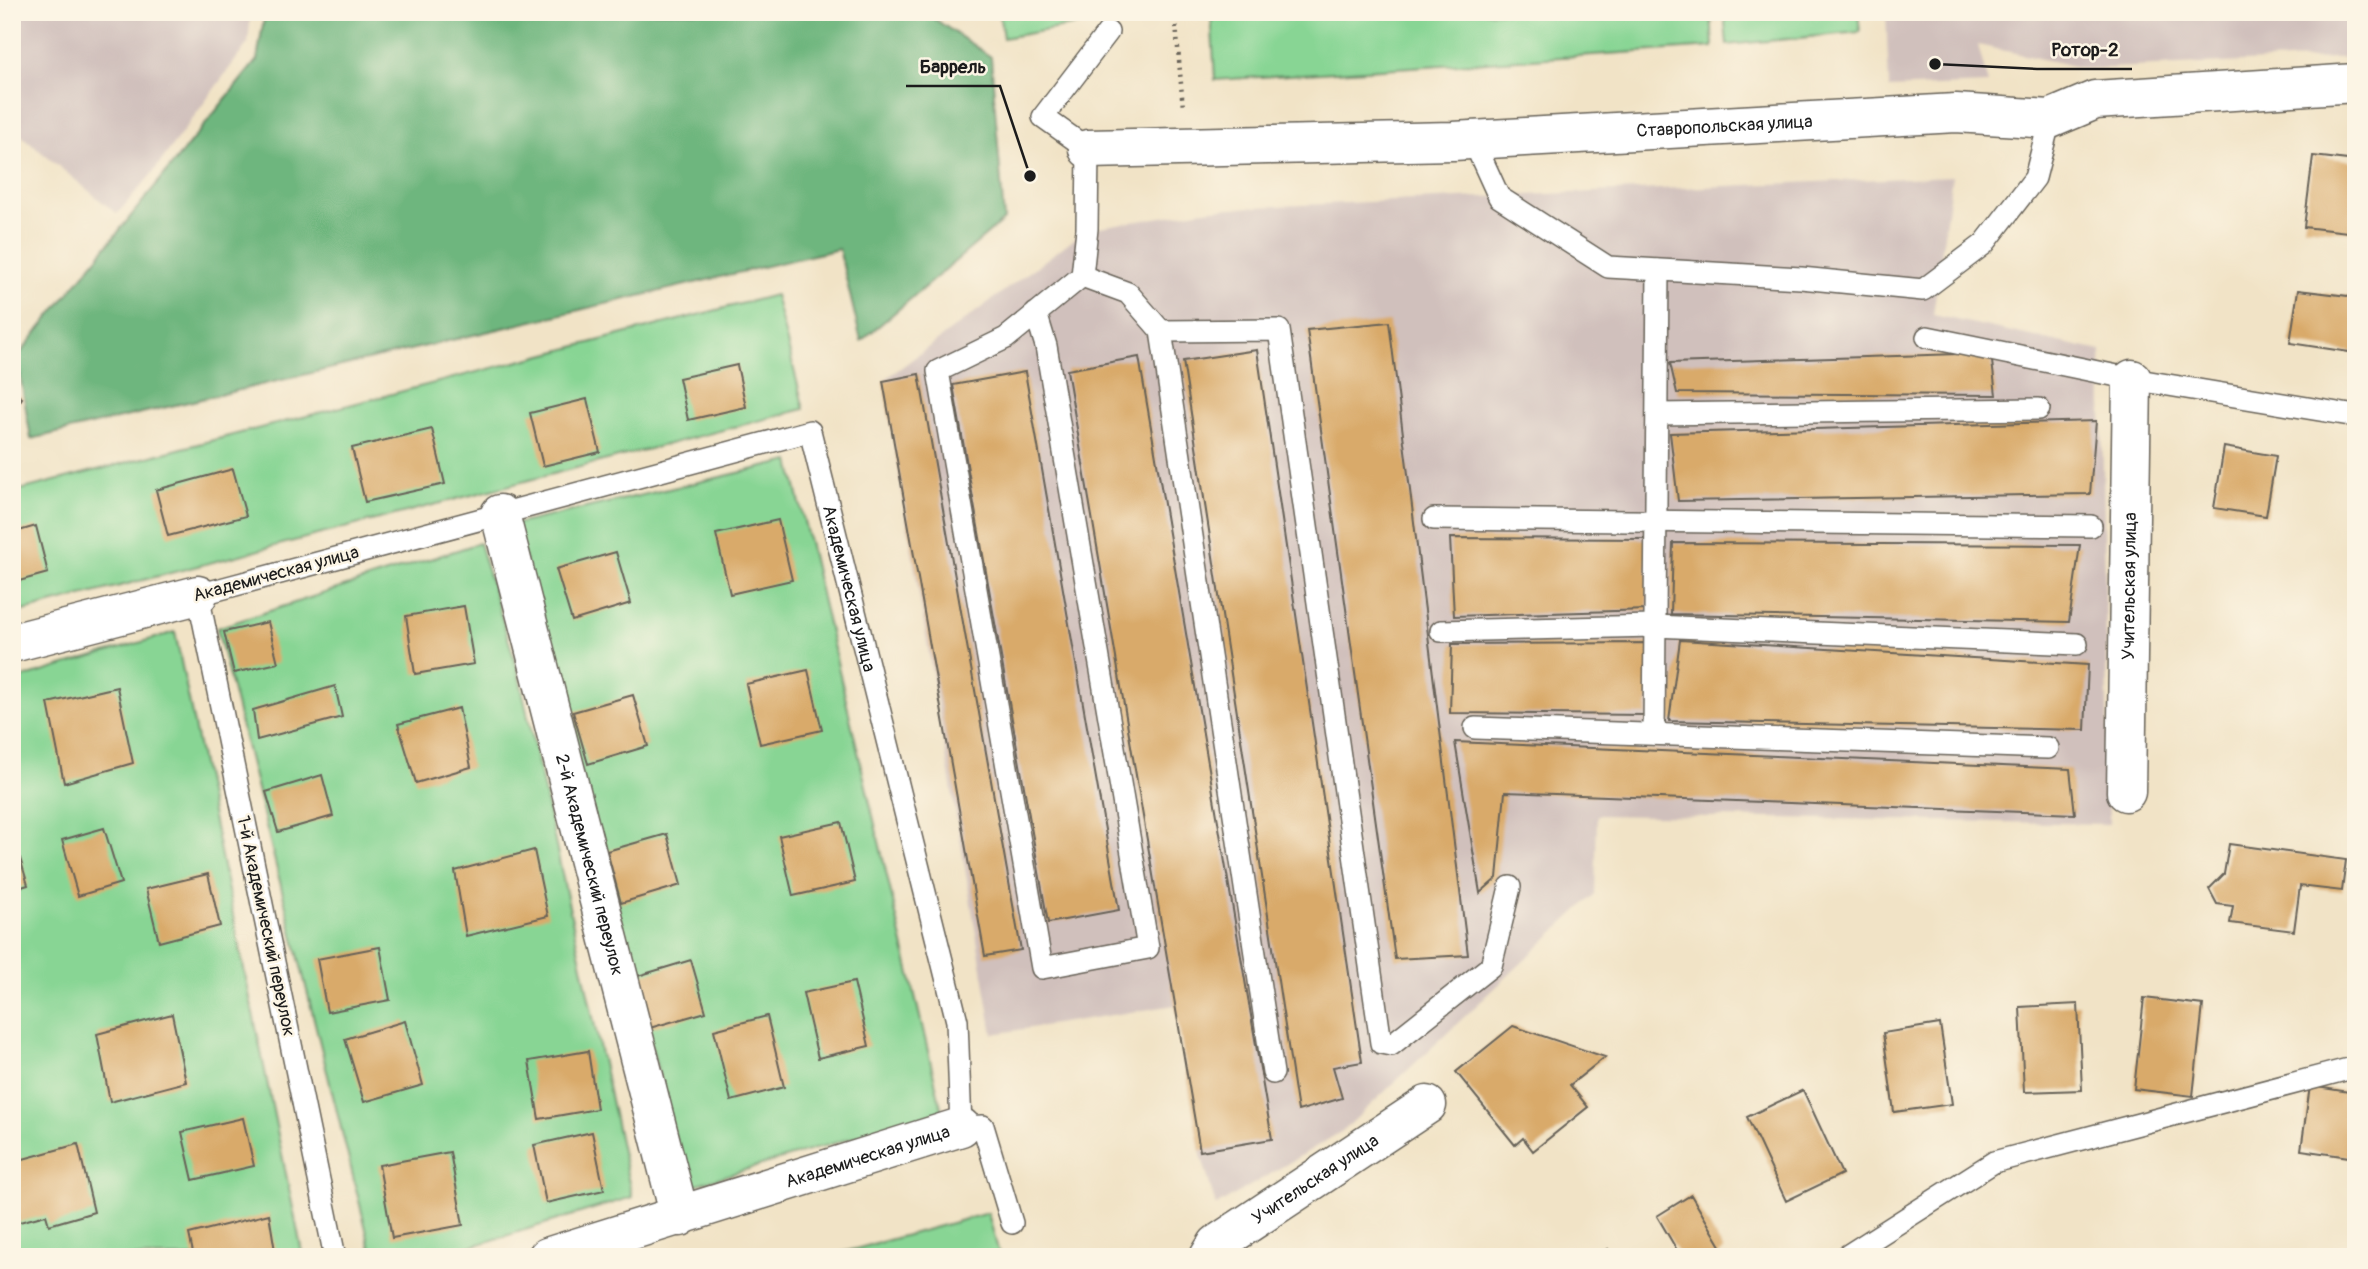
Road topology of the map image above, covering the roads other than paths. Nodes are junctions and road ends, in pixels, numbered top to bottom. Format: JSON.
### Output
{"nodes":[{"id":1,"x":1108,"y":32,"type":"dead end"},
{"id":2,"x":2356,"y":83,"type":"edge"},
{"id":3,"x":2050,"y":119,"type":"junction"},
{"id":4,"x":1473,"y":140,"type":"junction"},
{"id":5,"x":1088,"y":149,"type":"junction"},
{"id":6,"x":1658,"y":270,"type":"junction"},
{"id":7,"x":1082,"y":276,"type":"junction"},
{"id":8,"x":1037,"y":313,"type":"junction"},
{"id":9,"x":1161,"y":331,"type":"junction"},
{"id":10,"x":1927,"y":337,"type":"dead end"},
{"id":11,"x":2132,"y":379,"type":"junction"},
{"id":12,"x":2039,"y":409,"type":"dead end"},
{"id":13,"x":1657,"y":414,"type":"junction"},
{"id":14,"x":2356,"y":416,"type":"edge"},
{"id":15,"x":500,"y":513,"type":"junction"},
{"id":16,"x":1434,"y":519,"type":"dead end"},
{"id":17,"x":1655,"y":520,"type":"junction"},
{"id":18,"x":2091,"y":526,"type":"dead end"},
{"id":19,"x":198,"y":595,"type":"junction"},
{"id":20,"x":1654,"y":626,"type":"junction"},
{"id":21,"x":1441,"y":631,"type":"dead end"},
{"id":22,"x":12,"y":643,"type":"edge"},
{"id":23,"x":2077,"y":644,"type":"dead end"},
{"id":24,"x":1475,"y":729,"type":"dead end"},
{"id":25,"x":1654,"y":734,"type":"junction"},
{"id":26,"x":2048,"y":748,"type":"dead end"},
{"id":27,"x":2126,"y":792,"type":"dead end"},
{"id":28,"x":1510,"y":887,"type":"dead end"},
{"id":29,"x":2356,"y":1067,"type":"edge"},
{"id":30,"x":1273,"y":1073,"type":"dead end"},
{"id":31,"x":1427,"y":1105,"type":"dead end"},
{"id":32,"x":961,"y":1127,"type":"junction"},
{"id":33,"x":680,"y":1217,"type":"junction"},
{"id":34,"x":1012,"y":1223,"type":"dead end"},
{"id":35,"x":335,"y":1257,"type":"edge"},
{"id":36,"x":547,"y":1257,"type":"edge"},
{"id":37,"x":1209,"y":1257,"type":"edge"},
{"id":38,"x":1845,"y":1257,"type":"edge"}],
"edges":[{"from":1,"to":5,"type":"lane"},
{"from":2,"to":3,"type":"street","name":"Ставропольская улица"},
{"from":3,"to":4,"type":"street","name":"Ставропольская улица"},
{"from":3,"to":6,"type":"lane"},
{"from":4,"to":5,"type":"street","name":"Ставропольская улица"},
{"from":4,"to":6,"type":"lane"},
{"from":5,"to":7,"type":"lane"},
{"from":6,"to":13,"type":"lane"},
{"from":7,"to":8,"type":"lane"},
{"from":7,"to":9,"type":"lane"},
{"from":8,"to":8,"type":"lane"},
{"from":9,"to":28,"type":"lane"},
{"from":9,"to":30,"type":"lane"},
{"from":10,"to":11,"type":"lane"},
{"from":11,"to":14,"type":"lane"},
{"from":11,"to":27,"type":"street","name":"Учительская улица"},
{"from":12,"to":13,"type":"lane"},
{"from":13,"to":17,"type":"lane"},
{"from":15,"to":19,"type":"lane","name":"Академическая улица"},
{"from":15,"to":32,"type":"lane","name":"Академическая улица"},
{"from":15,"to":33,"type":"street","name":"2-й Академический переулок"},
{"from":16,"to":17,"type":"lane"},
{"from":17,"to":18,"type":"lane"},
{"from":17,"to":20,"type":"lane"},
{"from":19,"to":22,"type":"street","name":"Академическая улица"},
{"from":19,"to":35,"type":"lane","name":"1-й Академический переулок"},
{"from":20,"to":21,"type":"lane"},
{"from":20,"to":23,"type":"lane"},
{"from":20,"to":25,"type":"lane"},
{"from":24,"to":25,"type":"lane"},
{"from":25,"to":26,"type":"lane"},
{"from":29,"to":38,"type":"lane"},
{"from":31,"to":37,"type":"street","name":"Учительская улица"},
{"from":32,"to":33,"type":"street","name":"Академическая улица"},
{"from":32,"to":34,"type":"lane"},
{"from":33,"to":36,"type":"street","name":"Академическая улица"}]}
